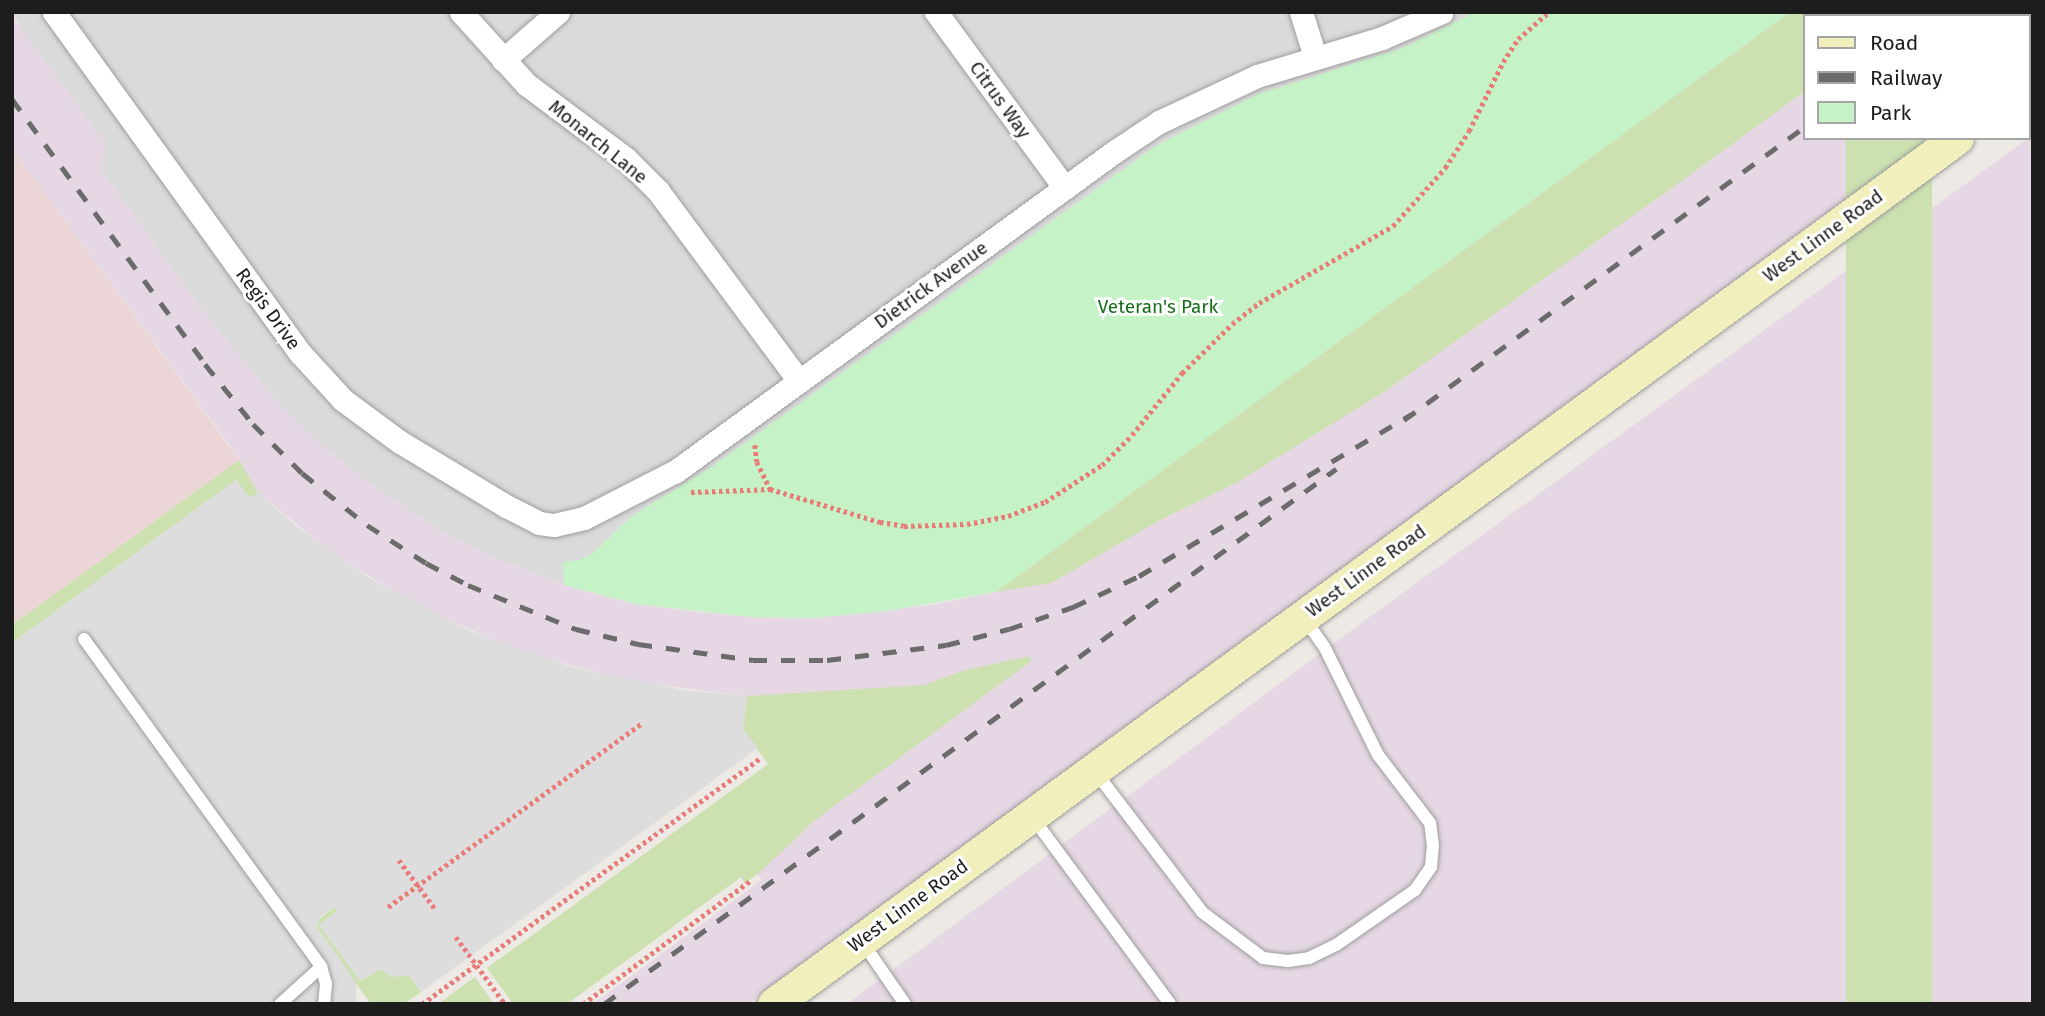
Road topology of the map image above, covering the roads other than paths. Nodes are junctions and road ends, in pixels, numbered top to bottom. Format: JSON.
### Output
{"nodes":[{"id":1,"x":54,"y":12,"type":"edge"},
{"id":2,"x":461,"y":12,"type":"edge"},
{"id":3,"x":558,"y":12,"type":"edge"},
{"id":4,"x":936,"y":12,"type":"edge"},
{"id":5,"x":1301,"y":12,"type":"edge"},
{"id":6,"x":1442,"y":12,"type":"edge"},
{"id":7,"x":1315,"y":57,"type":"junction"},
{"id":8,"x":503,"y":60,"type":"junction"},
{"id":9,"x":1954,"y":140,"type":"edge"},
{"id":10,"x":1065,"y":188,"type":"junction"},
{"id":11,"x":799,"y":381,"type":"junction"},
{"id":12,"x":554,"y":525,"type":"joint"},
{"id":13,"x":1303,"y":617,"type":"junction"},
{"id":14,"x":85,"y":639,"type":"dead end"},
{"id":15,"x":1094,"y":770,"type":"junction"},
{"id":16,"x":1032,"y":816,"type":"junction"},
{"id":17,"x":861,"y":940,"type":"junction"},
{"id":18,"x":321,"y":967,"type":"junction"},
{"id":19,"x":281,"y":1004,"type":"edge"},
{"id":20,"x":324,"y":1004,"type":"edge"},
{"id":21,"x":774,"y":1004,"type":"edge"},
{"id":22,"x":905,"y":1004,"type":"edge"},
{"id":23,"x":1170,"y":1004,"type":"edge"}],
"edges":[{"from":1,"to":12,"type":"street","name":"Regis Drive"},
{"from":2,"to":8,"type":"street","name":"Monarch Lane"},
{"from":3,"to":8,"type":"street"},
{"from":4,"to":10,"type":"street","name":"Citrus Way"},
{"from":5,"to":7,"type":"street"},
{"from":6,"to":7,"type":"street","name":"Dietrick Avenue"},
{"from":7,"to":10,"type":"street","name":"Dietrick Avenue"},
{"from":8,"to":11,"type":"street","name":"Monarch Lane"},
{"from":9,"to":13,"type":"street","name":"West Linne Road"},
{"from":10,"to":11,"type":"street","name":"Dietrick Avenue"},
{"from":11,"to":12,"type":"street","name":"Dietrick Avenue"},
{"from":13,"to":15,"type":"street","name":"West Linne Road"},
{"from":13,"to":15,"type":"lane"},
{"from":14,"to":18,"type":"lane"},
{"from":15,"to":16,"type":"street","name":"West Linne Road"},
{"from":16,"to":17,"type":"street","name":"West Linne Road"},
{"from":16,"to":23,"type":"lane"},
{"from":17,"to":21,"type":"street","name":"West Linne Road"},
{"from":17,"to":22,"type":"lane"},
{"from":18,"to":19,"type":"lane"},
{"from":18,"to":20,"type":"lane"}]}
